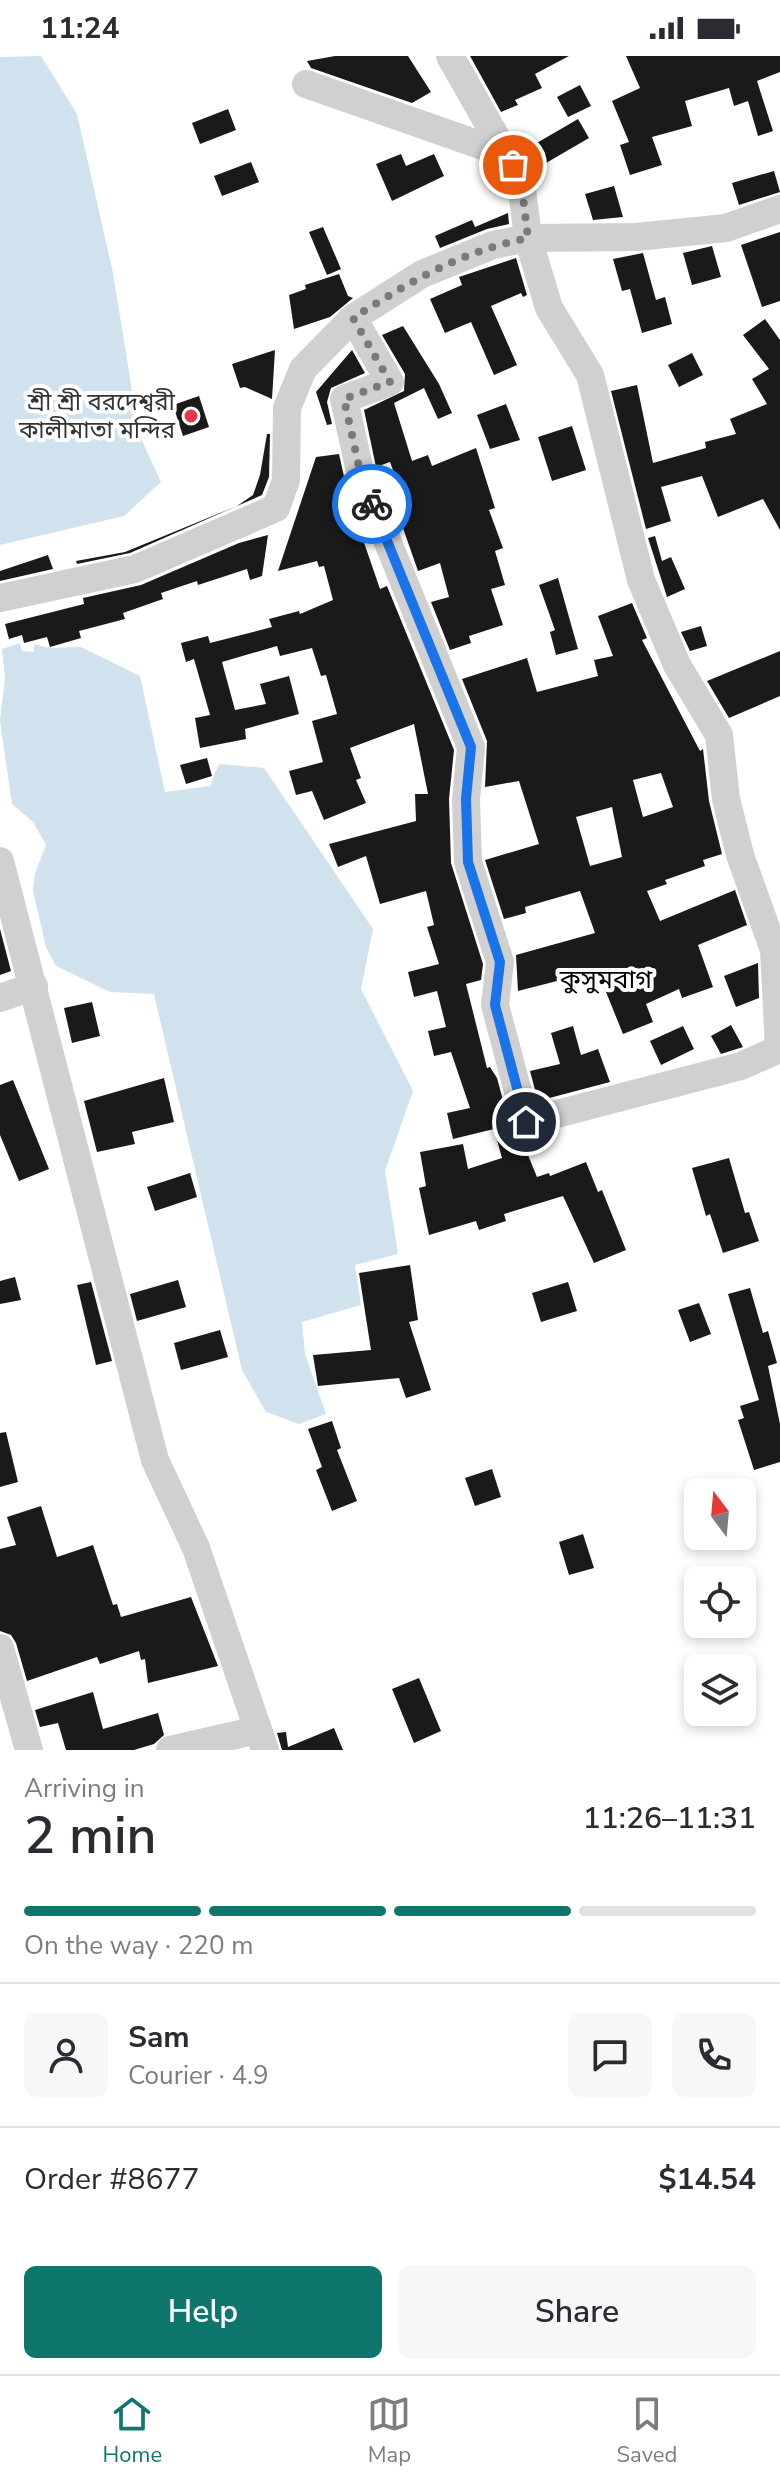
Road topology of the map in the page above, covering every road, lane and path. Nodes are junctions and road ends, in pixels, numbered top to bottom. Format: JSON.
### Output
{"nodes":[{"id":1,"x":450,"y":56,"type":"edge"},
{"id":2,"x":306,"y":84,"type":"dead end"},
{"id":3,"x":504,"y":148,"type":"junction"},
{"id":4,"x":780,"y":209,"type":"edge"},
{"id":5,"x":528,"y":238,"type":"junction"},
{"id":6,"x":353,"y":318,"type":"junction"},
{"id":7,"x":0,"y":598,"type":"edge"},
{"id":8,"x":0,"y":861,"type":"edge"},
{"id":9,"x":34,"y":986,"type":"junction"},
{"id":10,"x":0,"y":998,"type":"edge"},
{"id":11,"x":0,"y":1648,"type":"edge"},
{"id":12,"x":262,"y":1740,"type":"edge"},
{"id":13,"x":29,"y":1750,"type":"edge"},
{"id":14,"x":170,"y":1750,"type":"edge"}],
"edges":[{"from":1,"to":3,"type":"street"},
{"from":2,"to":3,"type":"street"},
{"from":3,"to":5,"type":"street"},
{"from":4,"to":5,"type":"street"},
{"from":5,"to":6,"type":"street"},
{"from":5,"to":6,"type":"street"},
{"from":6,"to":7,"type":"street"},
{"from":8,"to":9,"type":"street"},
{"from":9,"to":10,"type":"street"},
{"from":9,"to":12,"type":"street"},
{"from":11,"to":13,"type":"street"},
{"from":12,"to":14,"type":"street"}]}
